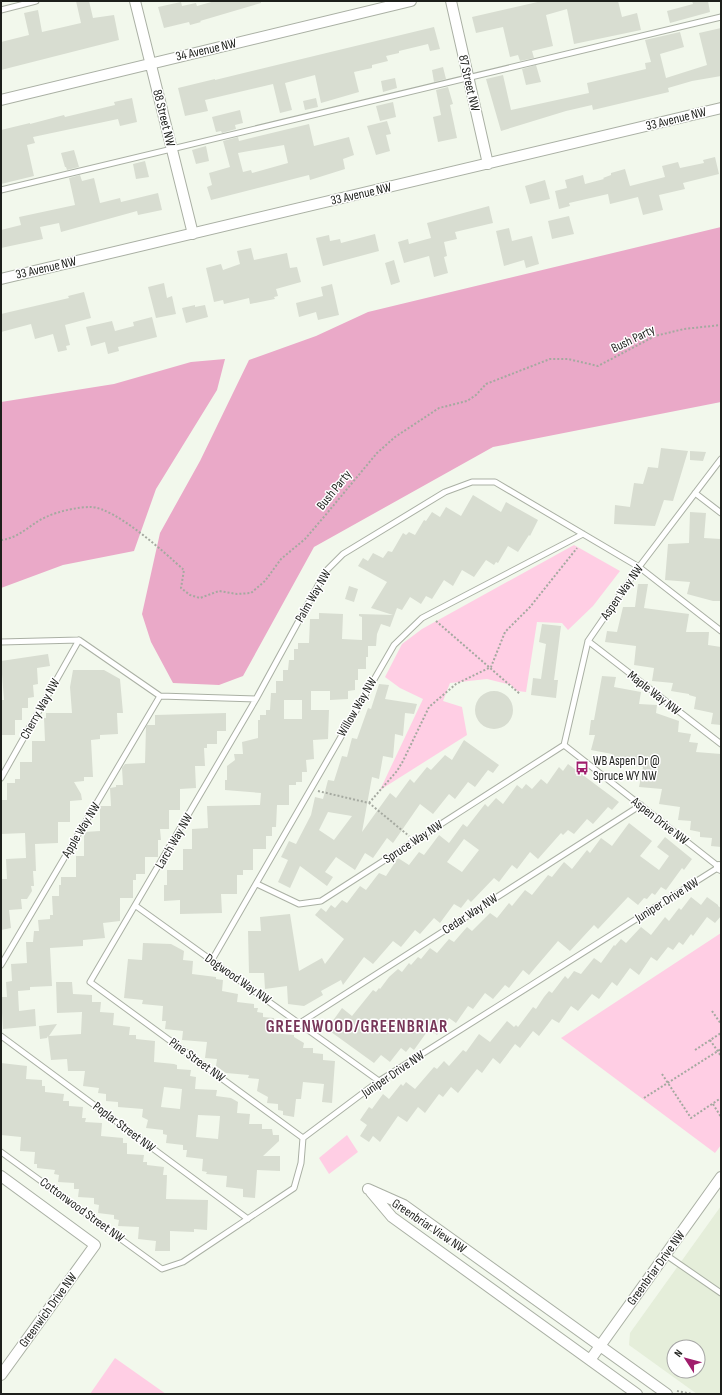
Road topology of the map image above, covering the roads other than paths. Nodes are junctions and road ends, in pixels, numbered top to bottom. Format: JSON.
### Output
{"nodes":[{"id":1,"x":36,"y":1,"type":"edge"},
{"id":2,"x":135,"y":1,"type":"edge"},
{"id":3,"x":411,"y":1,"type":"edge"},
{"id":4,"x":451,"y":1,"type":"edge"},
{"id":5,"x":1,"y":10,"type":"edge"},
{"id":6,"x":721,"y":17,"type":"edge"},
{"id":7,"x":150,"y":63,"type":"junction"},
{"id":8,"x":468,"y":79,"type":"junction"},
{"id":9,"x":1,"y":100,"type":"edge"},
{"id":10,"x":721,"y":108,"type":"edge"},
{"id":11,"x":172,"y":149,"type":"junction"},
{"id":12,"x":488,"y":164,"type":"junction"},
{"id":13,"x":1,"y":190,"type":"edge"},
{"id":14,"x":193,"y":234,"type":"junction"},
{"id":15,"x":1,"y":279,"type":"edge"},
{"id":16,"x":721,"y":459,"type":"edge"},
{"id":17,"x":695,"y":493,"type":"junction"},
{"id":18,"x":721,"y":513,"type":"edge"},
{"id":19,"x":583,"y":534,"type":"junction"},
{"id":20,"x":638,"y":567,"type":"junction"},
{"id":21,"x":721,"y":631,"type":"edge"},
{"id":22,"x":79,"y":640,"type":"junction"},
{"id":23,"x":588,"y":641,"type":"junction"},
{"id":24,"x":1,"y":642,"type":"edge"},
{"id":25,"x":160,"y":696,"type":"junction"},
{"id":26,"x":256,"y":698,"type":"junction"},
{"id":27,"x":721,"y":744,"type":"edge"},
{"id":28,"x":564,"y":745,"type":"junction"},
{"id":29,"x":1,"y":778,"type":"edge"},
{"id":30,"x":641,"y":805,"type":"junction"},
{"id":31,"x":720,"y":868,"type":"edge"},
{"id":32,"x":256,"y":884,"type":"junction"},
{"id":33,"x":136,"y":906,"type":"junction"},
{"id":34,"x":212,"y":960,"type":"junction"},
{"id":35,"x":1,"y":965,"type":"edge"},
{"id":36,"x":90,"y":982,"type":"joint"},
{"id":37,"x":300,"y":1023,"type":"junction"},
{"id":38,"x":1,"y":1036,"type":"edge"},
{"id":39,"x":379,"y":1081,"type":"junction"},
{"id":40,"x":304,"y":1138,"type":"junction"},
{"id":41,"x":1,"y":1152,"type":"edge"},
{"id":42,"x":1,"y":1176,"type":"edge"},
{"id":43,"x":721,"y":1177,"type":"edge"},
{"id":44,"x":248,"y":1219,"type":"junction"},
{"id":45,"x":666,"y":1256,"type":"junction"},
{"id":46,"x":721,"y":1293,"type":"edge"},
{"id":47,"x":600,"y":1346,"type":"junction"},
{"id":48,"x":590,"y":1360,"type":"junction"},
{"id":49,"x":1,"y":1376,"type":"edge"},
{"id":50,"x":637,"y":1394,"type":"edge"},
{"id":51,"x":666,"y":1394,"type":"edge"}],
"edges":[{"from":1,"to":5,"type":"lane"},
{"from":2,"to":7,"type":"street","name":"88 Street NW"},
{"from":3,"to":7,"type":"street","name":"34 Avenue NW"},
{"from":4,"to":8,"type":"street","name":"87 Street NW"},
{"from":6,"to":8,"type":"lane"},
{"from":7,"to":9,"type":"street","name":"34 Avenue NW"},
{"from":7,"to":11,"type":"street","name":"88 Street NW"},
{"from":8,"to":11,"type":"lane"},
{"from":8,"to":12,"type":"street","name":"87 Street NW"},
{"from":10,"to":12,"type":"street","name":"33 Avenue NW"},
{"from":11,"to":13,"type":"lane"},
{"from":11,"to":14,"type":"street","name":"88 Street NW"},
{"from":12,"to":14,"type":"street","name":"33 Avenue NW"},
{"from":14,"to":15,"type":"street","name":"33 Avenue NW"},
{"from":16,"to":17,"type":"lane","name":"Aspen Way NW"},
{"from":17,"to":18,"type":"lane"},
{"from":17,"to":20,"type":"lane","name":"Aspen Way NW"},
{"from":19,"to":20,"type":"lane","name":"Palm Way NW"},
{"from":19,"to":26,"type":"lane","name":"Palm Way NW"},
{"from":19,"to":32,"type":"lane","name":"Willow Way NW"},
{"from":20,"to":21,"type":"lane","name":"Palm Way NW"},
{"from":20,"to":23,"type":"lane","name":"Aspen Way NW"},
{"from":22,"to":24,"type":"lane"},
{"from":22,"to":25,"type":"lane"},
{"from":22,"to":29,"type":"lane","name":"Cherry Way NW"},
{"from":23,"to":27,"type":"lane","name":"Maple Way NW"},
{"from":23,"to":28,"type":"lane","name":"Aspen Way NW"},
{"from":25,"to":26,"type":"lane"},
{"from":25,"to":35,"type":"lane","name":"Apple Way NW"},
{"from":26,"to":33,"type":"lane","name":"Larch Way NW"},
{"from":28,"to":30,"type":"lane","name":"Aspen Drive NW"},
{"from":28,"to":32,"type":"lane","name":"Spruce Way NW"},
{"from":30,"to":31,"type":"lane","name":"Aspen Drive NW"},
{"from":30,"to":37,"type":"lane","name":"Cedar Way NW"},
{"from":31,"to":39,"type":"lane","name":"Juniper Drive NW"},
{"from":32,"to":34,"type":"lane","name":"Willow Way NW"},
{"from":33,"to":34,"type":"lane","name":"Dogwood Way NW"},
{"from":33,"to":36,"type":"lane","name":"Larch Way NW"},
{"from":34,"to":37,"type":"lane","name":"Dogwood Way NW"},
{"from":36,"to":40,"type":"lane","name":"Pine Street NW"},
{"from":37,"to":39,"type":"lane","name":"Dogwood Way NW"},
{"from":38,"to":44,"type":"lane","name":"Poplar Street NW"},
{"from":39,"to":40,"type":"lane","name":"Juniper Drive NW"},
{"from":40,"to":44,"type":"lane"},
{"from":41,"to":44,"type":"lane","name":"Cottonwood Street NW"},
{"from":42,"to":49,"type":"street","name":"Greenwich Drive NW"},
{"from":43,"to":45,"type":"street","name":"Greenbriar Drive NW"},
{"from":45,"to":46,"type":"lane"},
{"from":45,"to":47,"type":"street","name":"Greenbriar Drive NW"},
{"from":47,"to":48,"type":"street","name":"Greenbriar Drive NW"},
{"from":47,"to":48,"type":"street","name":"Greenbriar View NW"},
{"from":47,"to":51,"type":"street","name":"Greenbriar View NW"},
{"from":48,"to":50,"type":"street","name":"Greenbriar View NW"}]}
